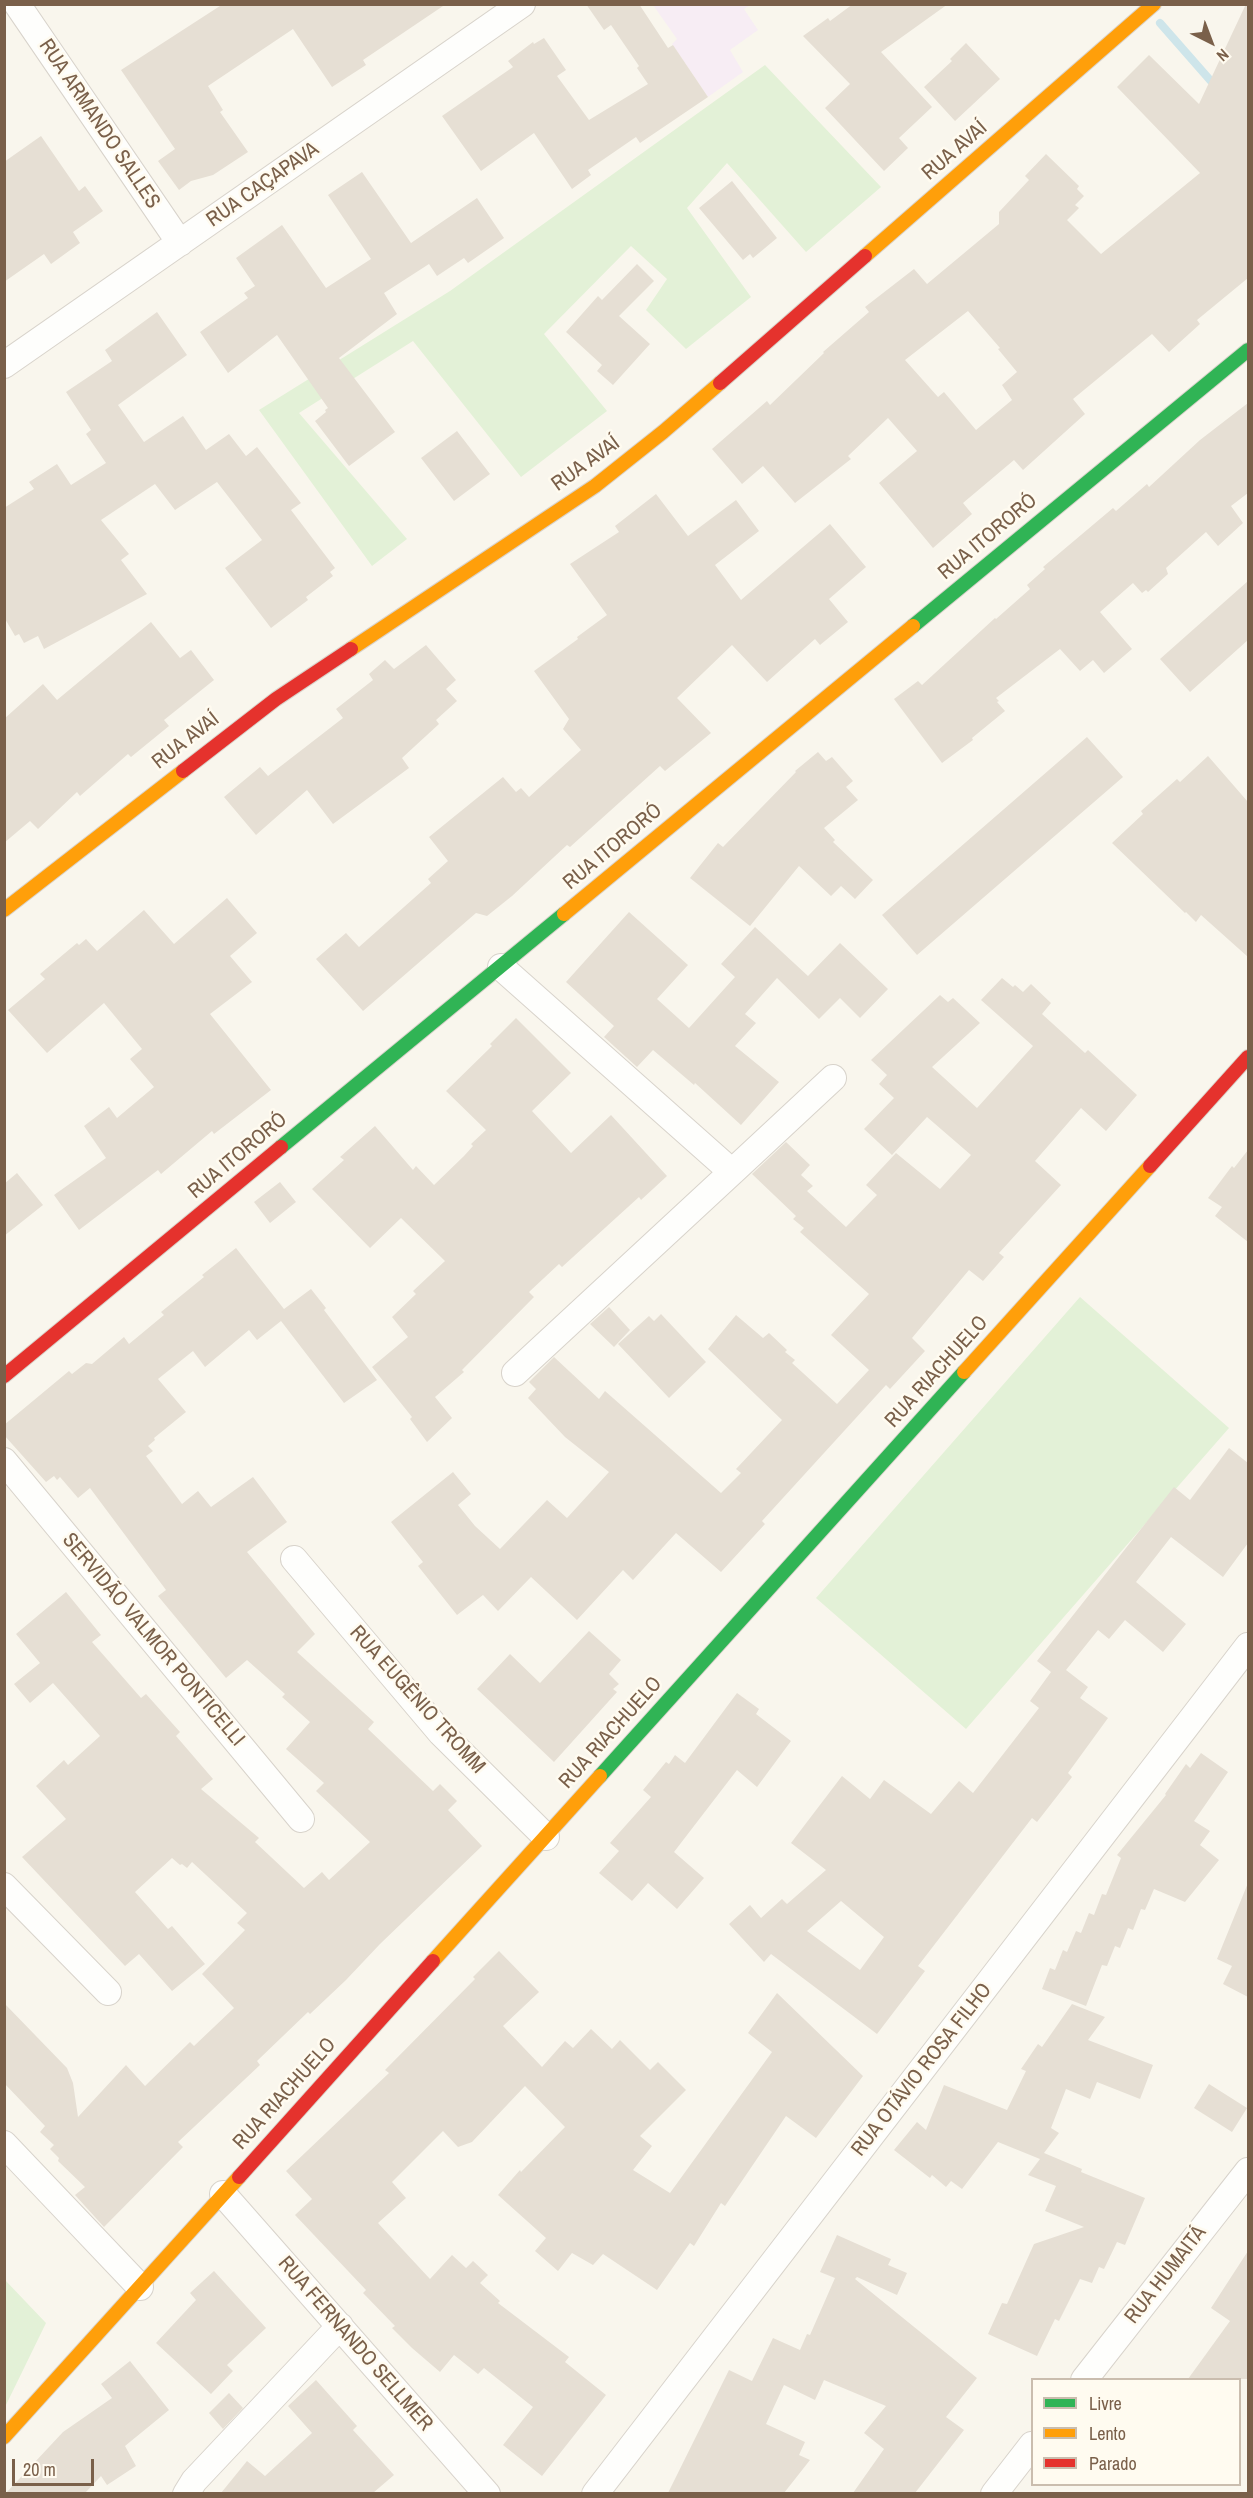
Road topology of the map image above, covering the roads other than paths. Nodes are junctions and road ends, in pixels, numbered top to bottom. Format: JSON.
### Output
{"nodes":[{"id":1,"x":17,"y":4,"type":"edge"},
{"id":2,"x":522,"y":4,"type":"edge"},
{"id":3,"x":1154,"y":4,"type":"edge"},
{"id":4,"x":180,"y":243,"type":"junction"},
{"id":5,"x":1248,"y":350,"type":"edge"},
{"id":6,"x":4,"y":365,"type":"edge"},
{"id":7,"x":4,"y":910,"type":"edge"},
{"id":8,"x":501,"y":967,"type":"junction"},
{"id":9,"x":1248,"y":1058,"type":"edge"},
{"id":10,"x":833,"y":1078,"type":"dead end"},
{"id":11,"x":732,"y":1172,"type":"junction"},
{"id":12,"x":515,"y":1373,"type":"dead end"},
{"id":13,"x":4,"y":1376,"type":"edge"},
{"id":14,"x":4,"y":1461,"type":"edge"},
{"id":15,"x":294,"y":1559,"type":"dead end"},
{"id":16,"x":1248,"y":1646,"type":"edge"},
{"id":17,"x":301,"y":1820,"type":"dead end"},
{"id":18,"x":546,"y":1837,"type":"junction"},
{"id":19,"x":4,"y":1886,"type":"edge"},
{"id":20,"x":108,"y":1992,"type":"dead end"},
{"id":21,"x":4,"y":2144,"type":"edge"},
{"id":22,"x":1248,"y":2171,"type":"edge"},
{"id":23,"x":223,"y":2194,"type":"junction"},
{"id":24,"x":140,"y":2287,"type":"junction"},
{"id":25,"x":340,"y":2326,"type":"junction"},
{"id":26,"x":1085,"y":2378,"type":"edge"},
{"id":27,"x":4,"y":2437,"type":"edge"},
{"id":28,"x":1031,"y":2446,"type":"edge"},
{"id":29,"x":186,"y":2493,"type":"edge"},
{"id":30,"x":487,"y":2493,"type":"edge"},
{"id":31,"x":595,"y":2493,"type":"edge"},
{"id":32,"x":994,"y":2493,"type":"edge"}],
"edges":[{"from":1,"to":4,"type":"street","name":"RUA ARMANDO SALLES"},
{"from":2,"to":4,"type":"street","name":"RUA CAÇAPAVA"},
{"from":3,"to":7,"type":"street","name":"RUA AVAÍ"},
{"from":4,"to":6,"type":"street","name":"RUA CAÇAPAVA"},
{"from":5,"to":8,"type":"street","name":"RUA ITORORÓ"},
{"from":8,"to":11,"type":"street"},
{"from":8,"to":13,"type":"street","name":"RUA ITORORÓ"},
{"from":9,"to":18,"type":"street","name":"RUA RIACHUELO"},
{"from":10,"to":11,"type":"street"},
{"from":11,"to":12,"type":"street"},
{"from":14,"to":17,"type":"street","name":"SERVIDÃO VALMOR PONTICELLI"},
{"from":15,"to":18,"type":"street","name":"RUA EUGÊNIO TROMM"},
{"from":16,"to":31,"type":"street","name":"RUA OTÁVIO ROSA FILHO"},
{"from":18,"to":23,"type":"street","name":"RUA RIACHUELO"},
{"from":19,"to":20,"type":"street"},
{"from":21,"to":24,"type":"street"},
{"from":22,"to":26,"type":"street","name":"RUA HUMAITÁ"},
{"from":23,"to":24,"type":"street","name":"RUA RIACHUELO"},
{"from":23,"to":25,"type":"street","name":"RUA FERNANDO SELLMER"},
{"from":24,"to":27,"type":"street","name":"RUA RIACHUELO"},
{"from":25,"to":29,"type":"street"},
{"from":25,"to":30,"type":"street","name":"RUA FERNANDO SELLMER"},
{"from":28,"to":32,"type":"street"}]}
